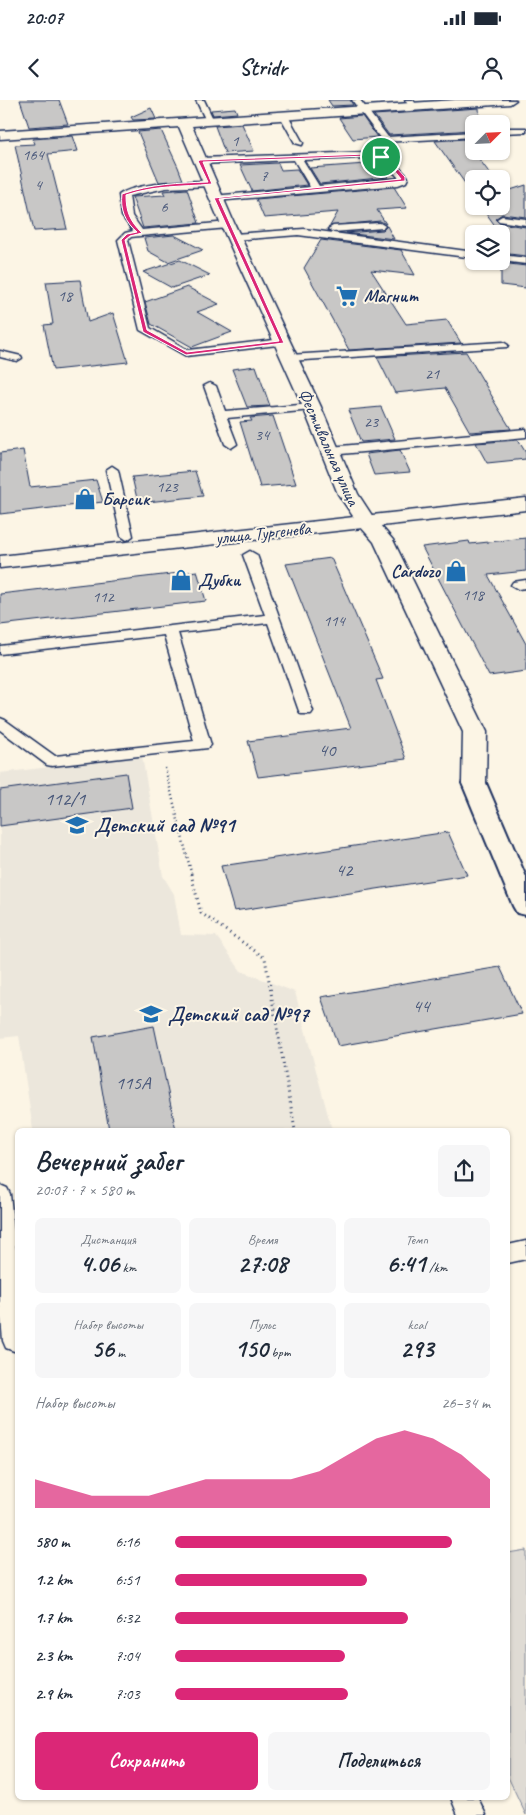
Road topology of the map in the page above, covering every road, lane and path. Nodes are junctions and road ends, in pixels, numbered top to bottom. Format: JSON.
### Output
{"nodes":[{"id":1,"x":200,"y":100,"type":"edge"},
{"id":2,"x":510,"y":100,"type":"edge"},
{"id":3,"x":412,"y":103,"type":"edge"},
{"id":4,"x":360,"y":105,"type":"edge"},
{"id":5,"x":284,"y":116,"type":"junction"},
{"id":6,"x":210,"y":121,"type":"junction"},
{"id":7,"x":184,"y":122,"type":"junction"},
{"id":8,"x":526,"y":130,"type":"edge"},
{"id":9,"x":510,"y":131,"type":"edge"},
{"id":10,"x":0,"y":135,"type":"edge"},
{"id":11,"x":465,"y":135,"type":"edge"},
{"id":12,"x":299,"y":143,"type":"dead end"},
{"id":13,"x":297,"y":158,"type":"junction"},
{"id":14,"x":200,"y":161,"type":"junction"},
{"id":15,"x":316,"y":189,"type":"junction"},
{"id":16,"x":213,"y":190,"type":"junction"},
{"id":17,"x":502,"y":220,"type":"dead end"},
{"id":18,"x":526,"y":222,"type":"edge"},
{"id":19,"x":380,"y":226,"type":"dead end"},
{"id":20,"x":231,"y":231,"type":"junction"},
{"id":21,"x":294,"y":232,"type":"junction"},
{"id":22,"x":140,"y":233,"type":"junction"},
{"id":23,"x":465,"y":253,"type":"edge"},
{"id":24,"x":510,"y":259,"type":"edge"},
{"id":25,"x":526,"y":261,"type":"edge"},
{"id":26,"x":282,"y":342,"type":"junction"},
{"id":27,"x":503,"y":345,"type":"dead end"},
{"id":28,"x":0,"y":354,"type":"edge"},
{"id":29,"x":17,"y":358,"type":"dead end"},
{"id":30,"x":289,"y":358,"type":"junction"},
{"id":31,"x":210,"y":386,"type":"dead end"},
{"id":32,"x":312,"y":407,"type":"junction"},
{"id":33,"x":222,"y":415,"type":"junction"},
{"id":34,"x":526,"y":433,"type":"edge"},
{"id":35,"x":231,"y":444,"type":"dead end"},
{"id":36,"x":330,"y":451,"type":"junction"},
{"id":37,"x":112,"y":470,"type":"dead end"},
{"id":38,"x":526,"y":492,"type":"edge"},
{"id":39,"x":526,"y":504,"type":"edge"},
{"id":40,"x":361,"y":516,"type":"junction"},
{"id":41,"x":127,"y":536,"type":"junction"},
{"id":42,"x":0,"y":549,"type":"edge"},
{"id":43,"x":250,"y":555,"type":"dead end"},
{"id":44,"x":0,"y":562,"type":"edge"},
{"id":45,"x":273,"y":618,"type":"junction"},
{"id":46,"x":170,"y":630,"type":"junction"},
{"id":47,"x":0,"y":650,"type":"edge"},
{"id":48,"x":306,"y":711,"type":"dead end"},
{"id":49,"x":0,"y":722,"type":"edge"},
{"id":50,"x":160,"y":749,"type":"junction"},
{"id":51,"x":474,"y":783,"type":"joint"},
{"id":52,"x":526,"y":906,"type":"edge"},
{"id":53,"x":296,"y":1128,"type":"edge"},
{"id":54,"x":0,"y":1194,"type":"edge"},
{"id":55,"x":526,"y":1250,"type":"edge"},
{"id":56,"x":510,"y":1254,"type":"edge"},
{"id":57,"x":10,"y":1342,"type":"edge"},
{"id":58,"x":465,"y":1800,"type":"edge"},
{"id":59,"x":472,"y":1815,"type":"edge"}],
"edges":[{"from":1,"to":6,"type":"lane"},
{"from":2,"to":3,"type":"street"},
{"from":3,"to":4,"type":"street"},
{"from":4,"to":5,"type":"street"},
{"from":4,"to":11,"type":"lane"},
{"from":5,"to":6,"type":"street"},
{"from":5,"to":12,"type":"lane"},
{"from":6,"to":7,"type":"street"},
{"from":7,"to":10,"type":"street"},
{"from":7,"to":14,"type":"street","name":"Фестивальная улица"},
{"from":8,"to":9,"type":"lane"},
{"from":13,"to":14,"type":"lane"},
{"from":13,"to":15,"type":"lane"},
{"from":13,"to":15,"type":"lane"},
{"from":14,"to":16,"type":"street","name":"Фестивальная улица"},
{"from":15,"to":16,"type":"lane"},
{"from":16,"to":20,"type":"street","name":"Фестивальная улица"},
{"from":16,"to":22,"type":"lane"},
{"from":17,"to":18,"type":"lane"},
{"from":19,"to":21,"type":"lane"},
{"from":20,"to":21,"type":"lane"},
{"from":20,"to":22,"type":"lane"},
{"from":20,"to":26,"type":"street","name":"Фестивальная улица"},
{"from":21,"to":23,"type":"lane"},
{"from":22,"to":26,"type":"lane"},
{"from":24,"to":25,"type":"lane"},
{"from":26,"to":30,"type":"street","name":"Фестивальная улица"},
{"from":27,"to":30,"type":"lane"},
{"from":28,"to":29,"type":"lane"},
{"from":30,"to":32,"type":"street","name":"Фестивальная улица"},
{"from":31,"to":33,"type":"lane"},
{"from":32,"to":33,"type":"lane"},
{"from":32,"to":36,"type":"street","name":"Фестивальная улица"},
{"from":33,"to":35,"type":"lane"},
{"from":34,"to":36,"type":"lane"},
{"from":36,"to":40,"type":"street","name":"Фестивальная улица"},
{"from":37,"to":41,"type":"lane"},
{"from":38,"to":40,"type":"street","name":"улица Тургенева"},
{"from":39,"to":40,"type":"street","name":"улица Тургенева"},
{"from":40,"to":41,"type":"street","name":"улица Тургенева"},
{"from":40,"to":44,"type":"street","name":"улица Тургенева"},
{"from":40,"to":51,"type":"street","name":"Фестивальная улица"},
{"from":41,"to":42,"type":"street","name":"улица Тургенева"},
{"from":43,"to":45,"type":"lane"},
{"from":45,"to":46,"type":"lane"},
{"from":45,"to":48,"type":"lane"},
{"from":46,"to":47,"type":"lane"},
{"from":46,"to":50,"type":"lane"},
{"from":49,"to":50,"type":"lane"},
{"from":50,"to":53,"type":"path"},
{"from":51,"to":52,"type":"street","name":"Фестивальная улица"},
{"from":54,"to":57,"type":"lane"},
{"from":55,"to":56,"type":"lane"},
{"from":58,"to":59,"type":"lane"}]}
